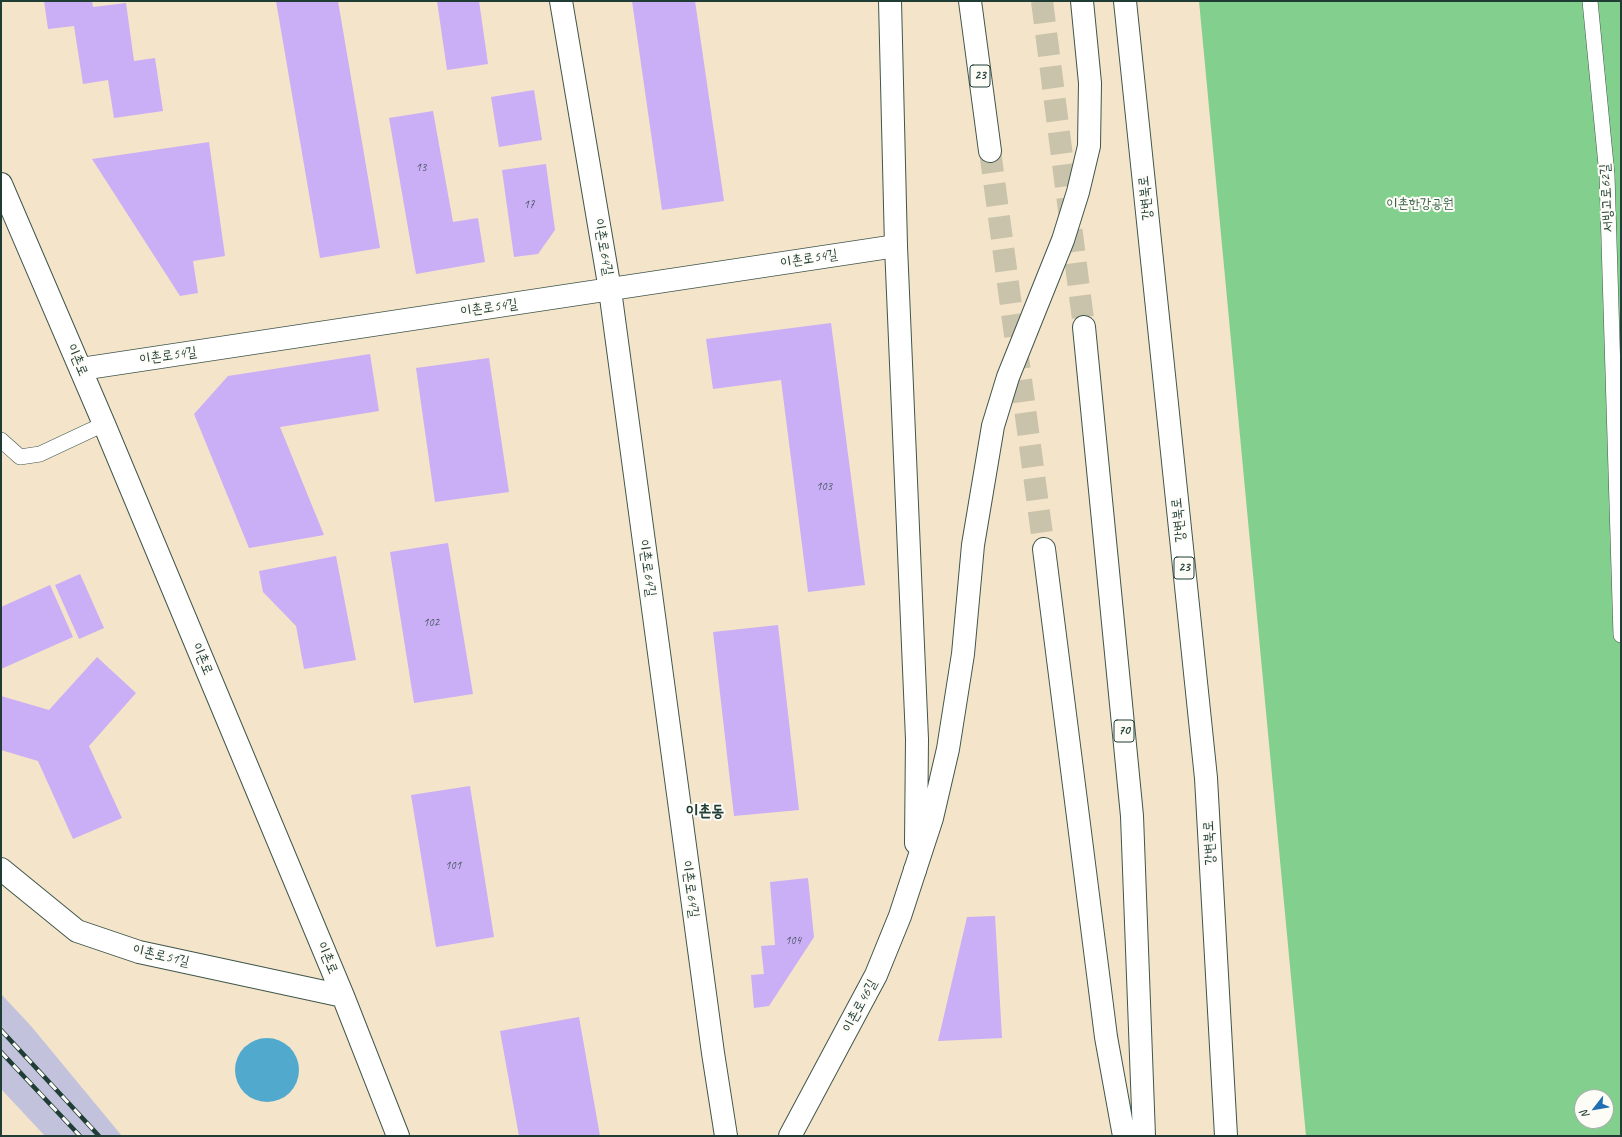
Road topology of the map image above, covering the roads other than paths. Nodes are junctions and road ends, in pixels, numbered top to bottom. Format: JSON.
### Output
{"nodes":[{"id":1,"x":560,"y":1,"type":"edge"},
{"id":2,"x":890,"y":1,"type":"edge"},
{"id":3,"x":970,"y":1,"type":"edge"},
{"id":4,"x":1082,"y":1,"type":"edge"},
{"id":5,"x":1125,"y":1,"type":"edge"},
{"id":6,"x":1590,"y":1,"type":"edge"},
{"id":7,"x":990,"y":151,"type":"tunnel mouth"},
{"id":8,"x":1,"y":184,"type":"edge"},
{"id":9,"x":896,"y":246,"type":"junction"},
{"id":10,"x":610,"y":290,"type":"junction"},
{"id":11,"x":1084,"y":327,"type":"tunnel mouth"},
{"id":12,"x":81,"y":369,"type":"junction"},
{"id":13,"x":104,"y":424,"type":"junction"},
{"id":14,"x":1,"y":440,"type":"edge"},
{"id":15,"x":1044,"y":549,"type":"tunnel mouth"},
{"id":16,"x":1621,"y":635,"type":"edge"},
{"id":17,"x":1,"y":869,"type":"edge"},
{"id":18,"x":915,"y":870,"type":"junction"},
{"id":19,"x":343,"y":996,"type":"junction"},
{"id":20,"x":398,"y":1136,"type":"edge"},
{"id":21,"x":726,"y":1136,"type":"edge"},
{"id":22,"x":790,"y":1136,"type":"edge"},
{"id":23,"x":1124,"y":1136,"type":"edge"},
{"id":24,"x":1144,"y":1136,"type":"edge"},
{"id":25,"x":1226,"y":1136,"type":"edge"}],
"edges":[{"from":1,"to":10,"type":"main road","name":"이촌로64길"},
{"from":2,"to":9,"type":"main road"},
{"from":3,"to":7,"type":"main road","number":"23"},
{"from":4,"to":18,"type":"main road","name":"이촌로46길"},
{"from":5,"to":25,"type":"main road","name":"강변북로","number":"23"},
{"from":6,"to":16,"type":"lane","name":"서빙고로62길"},
{"from":8,"to":12,"type":"main road","name":"이촌로"},
{"from":9,"to":10,"type":"main road","name":"이촌로54길"},
{"from":9,"to":18,"type":"main road"},
{"from":10,"to":12,"type":"main road","name":"이촌로54길"},
{"from":10,"to":21,"type":"main road","name":"이촌로64길"},
{"from":11,"to":24,"type":"main road","number":"70"},
{"from":12,"to":13,"type":"main road","name":"이촌로"},
{"from":13,"to":14,"type":"lane"},
{"from":13,"to":19,"type":"main road","name":"이촌로"},
{"from":15,"to":23,"type":"main road"},
{"from":17,"to":19,"type":"main road","name":"이촌로51길"},
{"from":18,"to":22,"type":"main road","name":"이촌로46길"},
{"from":19,"to":20,"type":"main road","name":"이촌로"}]}
